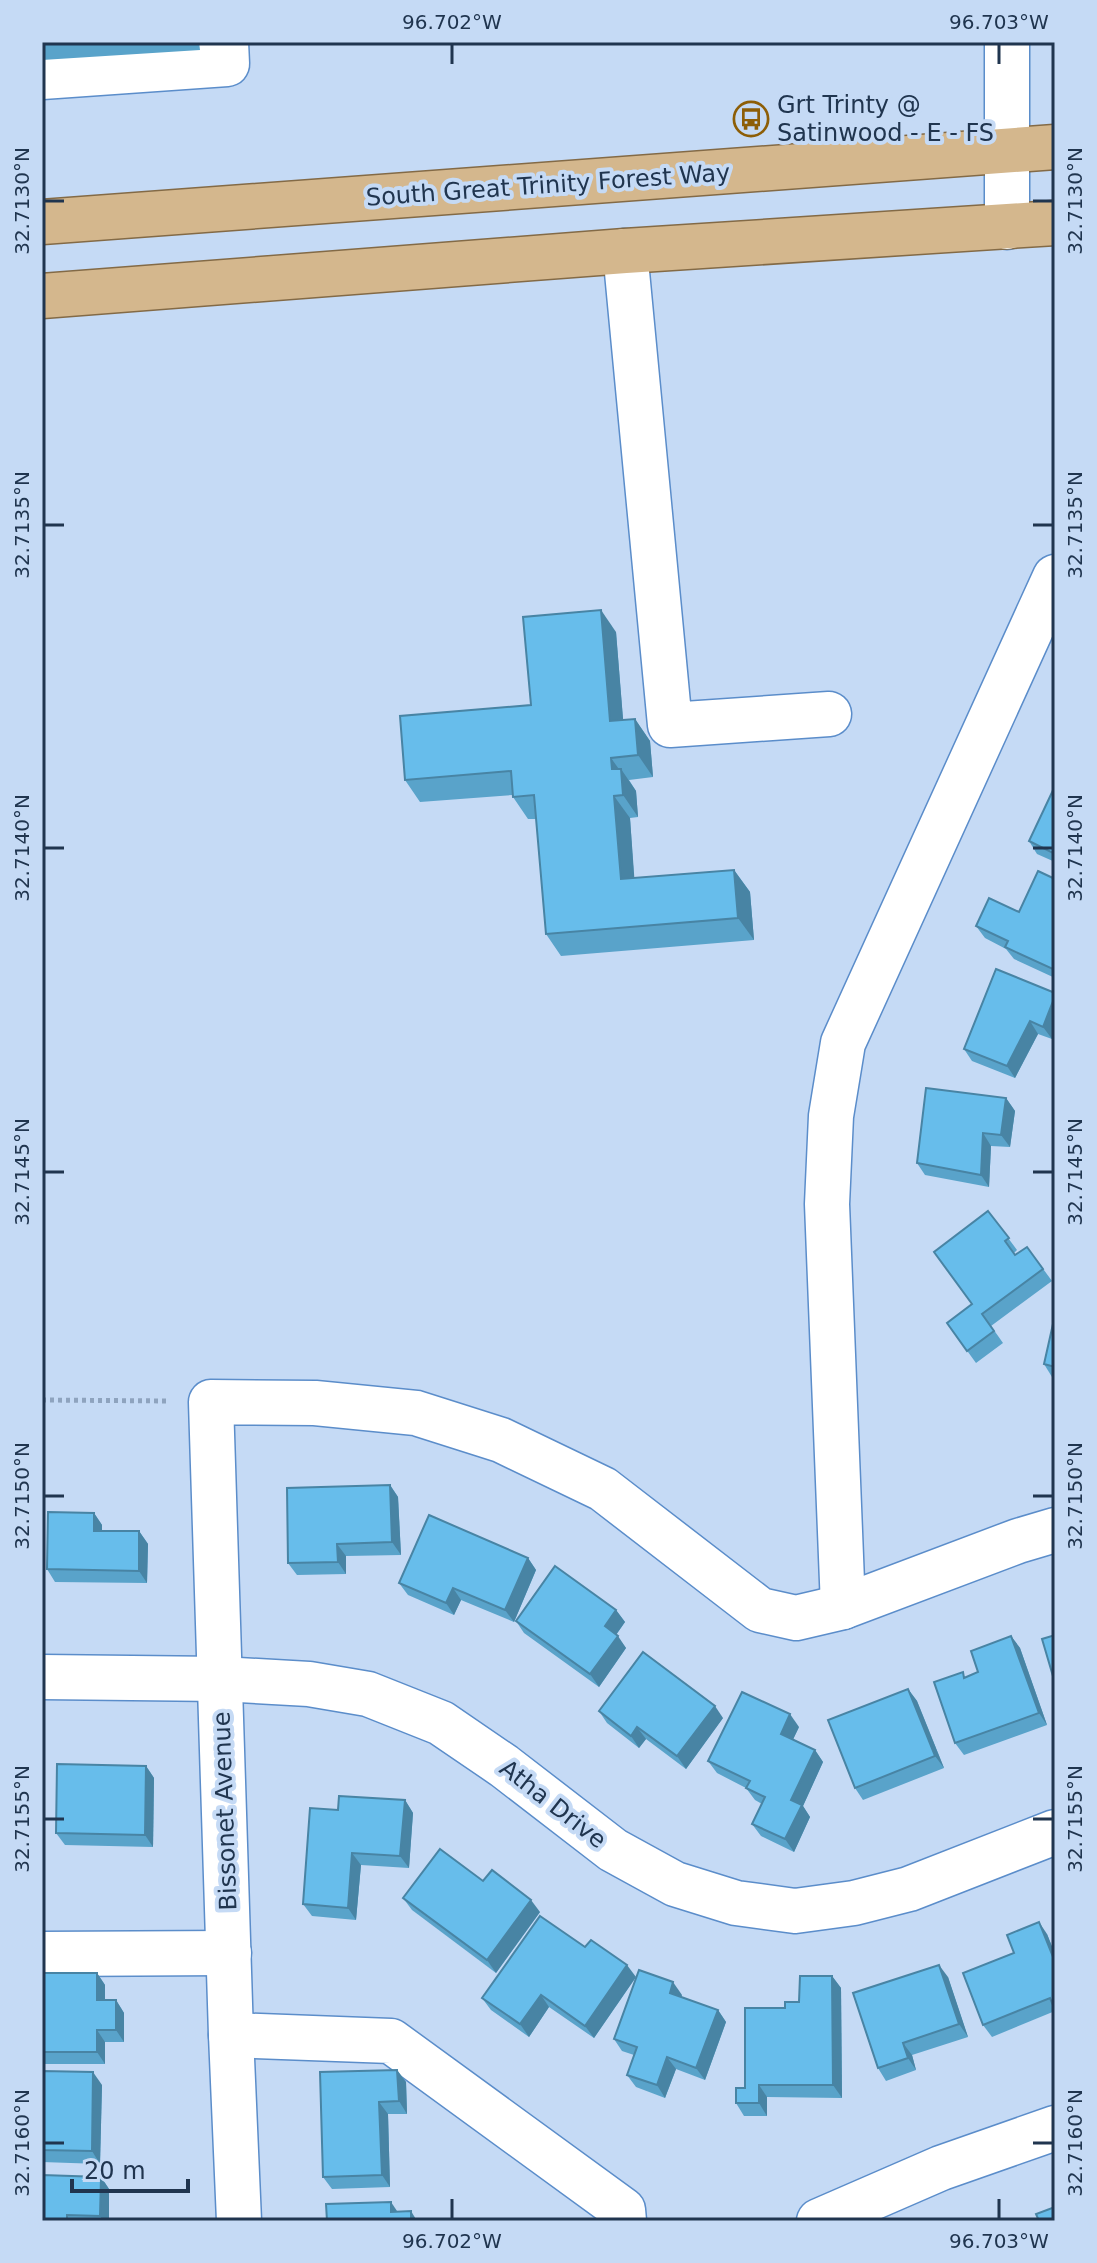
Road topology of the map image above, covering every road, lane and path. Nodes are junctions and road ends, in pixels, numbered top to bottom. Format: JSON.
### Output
{"nodes":[{"id":1,"x":226,"y":42,"type":"edge"},
{"id":2,"x":1007,"y":42,"type":"edge"},
{"id":3,"x":42,"y":77,"type":"edge"},
{"id":4,"x":1055,"y":147,"type":"edge"},
{"id":5,"x":1007,"y":151,"type":"junction"},
{"id":6,"x":42,"y":222,"type":"edge"},
{"id":7,"x":1055,"y":223,"type":"edge"},
{"id":8,"x":1007,"y":227,"type":"junction"},
{"id":9,"x":625,"y":251,"type":"junction"},
{"id":10,"x":42,"y":296,"type":"edge"},
{"id":11,"x":1055,"y":577,"type":"edge"},
{"id":12,"x":829,"y":714,"type":"dead end"},
{"id":13,"x":42,"y":1400,"type":"edge"},
{"id":14,"x":211,"y":1402,"type":"junction"},
{"id":15,"x":1055,"y":1530,"type":"edge"},
{"id":16,"x":843,"y":1607,"type":"junction"},
{"id":17,"x":42,"y":1677,"type":"edge"},
{"id":18,"x":221,"y":1679,"type":"junction"},
{"id":19,"x":1055,"y":1832,"type":"edge"},
{"id":20,"x":229,"y":1953,"type":"junction"},
{"id":21,"x":42,"y":1954,"type":"edge"},
{"id":22,"x":231,"y":2035,"type":"junction"},
{"id":23,"x":1055,"y":2128,"type":"edge"},
{"id":24,"x":239,"y":2221,"type":"edge"},
{"id":25,"x":624,"y":2221,"type":"edge"},
{"id":26,"x":819,"y":2221,"type":"edge"}],
"edges":[{"from":1,"to":3,"type":"street"},
{"from":2,"to":5,"type":"street"},
{"from":4,"to":5,"type":"main road","name":"South Great Trinity Forest Way"},
{"from":5,"to":6,"type":"main road","name":"South Great Trinity Forest Way"},
{"from":5,"to":8,"type":"street"},
{"from":7,"to":8,"type":"main road"},
{"from":8,"to":9,"type":"main road"},
{"from":9,"to":10,"type":"main road"},
{"from":9,"to":12,"type":"street"},
{"from":11,"to":16,"type":"street"},
{"from":13,"to":14,"type":"path"},
{"from":14,"to":16,"type":"street"},
{"from":14,"to":18,"type":"street","name":"Bissonet Avenue"},
{"from":15,"to":16,"type":"street"},
{"from":17,"to":18,"type":"street","name":"Atha Drive"},
{"from":18,"to":19,"type":"street","name":"Atha Drive"},
{"from":18,"to":20,"type":"street","name":"Bissonet Avenue"},
{"from":20,"to":21,"type":"street"},
{"from":20,"to":22,"type":"street","name":"Bissonet Avenue"},
{"from":22,"to":24,"type":"street","name":"Bissonet Avenue"},
{"from":22,"to":25,"type":"street"},
{"from":23,"to":26,"type":"street"}]}
